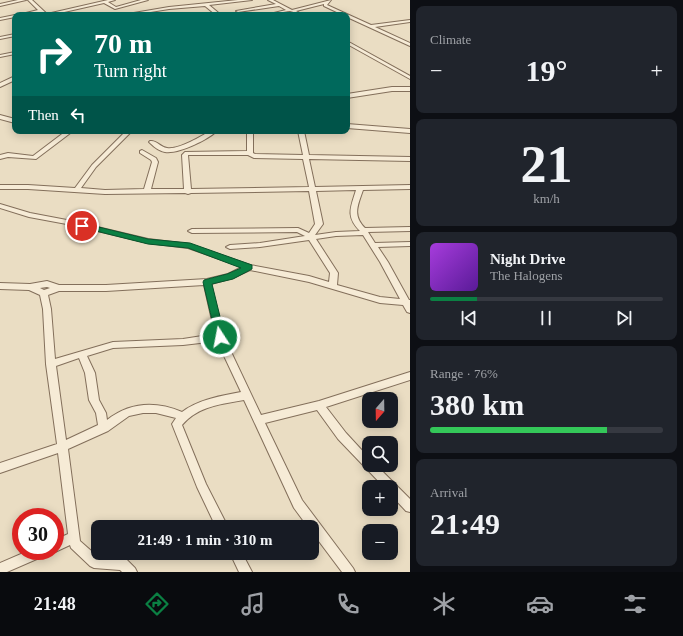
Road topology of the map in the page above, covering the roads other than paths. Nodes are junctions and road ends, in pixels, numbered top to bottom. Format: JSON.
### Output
{"nodes":[{"id":1,"x":24,"y":0,"type":"edge"},
{"id":2,"x":30,"y":0,"type":"edge"},
{"id":3,"x":113,"y":0,"type":"edge"},
{"id":4,"x":146,"y":0,"type":"edge"},
{"id":5,"x":250,"y":0,"type":"edge"},
{"id":6,"x":270,"y":0,"type":"edge"},
{"id":7,"x":329,"y":0,"type":"edge"},
{"id":8,"x":235,"y":1,"type":"edge"},
{"id":9,"x":105,"y":2,"type":"junction"},
{"id":10,"x":324,"y":3,"type":"junction"},
{"id":11,"x":0,"y":5,"type":"edge"},
{"id":12,"x":206,"y":5,"type":"junction"},
{"id":13,"x":279,"y":5,"type":"junction"},
{"id":14,"x":115,"y":8,"type":"junction"},
{"id":15,"x":40,"y":11,"type":"joint"},
{"id":16,"x":238,"y":11,"type":"dead end"},
{"id":17,"x":291,"y":11,"type":"junction"},
{"id":18,"x":35,"y":12,"type":"edge"},
{"id":19,"x":60,"y":12,"type":"edge"},
{"id":20,"x":120,"y":12,"type":"edge"},
{"id":21,"x":149,"y":12,"type":"edge"},
{"id":22,"x":215,"y":12,"type":"edge"},
{"id":23,"x":285,"y":12,"type":"edge"},
{"id":24,"x":342,"y":12,"type":"edge"},
{"id":25,"x":350,"y":16,"type":"edge"},
{"id":26,"x":12,"y":17,"type":"edge"},
{"id":27,"x":0,"y":19,"type":"edge"},
{"id":28,"x":410,"y":21,"type":"edge"},
{"id":29,"x":399,"y":23,"type":"junction"},
{"id":30,"x":371,"y":26,"type":"junction"},
{"id":31,"x":410,"y":26,"type":"edge"},
{"id":32,"x":12,"y":36,"type":"edge"},
{"id":33,"x":0,"y":38,"type":"edge"},
{"id":34,"x":350,"y":44,"type":"edge"},
{"id":35,"x":410,"y":46,"type":"edge"},
{"id":36,"x":12,"y":54,"type":"edge"},
{"id":37,"x":0,"y":56,"type":"edge"},
{"id":38,"x":409,"y":76,"type":"edge"},
{"id":39,"x":12,"y":79,"type":"edge"},
{"id":40,"x":0,"y":85,"type":"edge"},
{"id":41,"x":410,"y":88,"type":"edge"},
{"id":42,"x":350,"y":96,"type":"edge"},
{"id":43,"x":0,"y":116,"type":"edge"},
{"id":44,"x":12,"y":120,"type":"edge"},
{"id":45,"x":350,"y":126,"type":"edge"},
{"id":46,"x":410,"y":131,"type":"edge"},
{"id":47,"x":66,"y":134,"type":"edge"},
{"id":48,"x":126,"y":134,"type":"edge"},
{"id":49,"x":209,"y":134,"type":"edge"},
{"id":50,"x":250,"y":134,"type":"edge"},
{"id":51,"x":302,"y":134,"type":"edge"},
{"id":52,"x":152,"y":142,"type":"dead end"},
{"id":53,"x":142,"y":152,"type":"dead end"},
{"id":54,"x":250,"y":153,"type":"junction"},
{"id":55,"x":0,"y":157,"type":"edge"},
{"id":56,"x":306,"y":158,"type":"junction"},
{"id":57,"x":410,"y":159,"type":"edge"},
{"id":58,"x":0,"y":187,"type":"edge"},
{"id":59,"x":410,"y":187,"type":"edge"},
{"id":60,"x":313,"y":188,"type":"junction"},
{"id":61,"x":360,"y":188,"type":"junction"},
{"id":62,"x":76,"y":191,"type":"junction"},
{"id":63,"x":147,"y":192,"type":"junction"},
{"id":64,"x":188,"y":192,"type":"junction"},
{"id":65,"x":0,"y":206,"type":"edge"},
{"id":66,"x":410,"y":229,"type":"edge"},
{"id":67,"x":192,"y":231,"type":"dead end"},
{"id":68,"x":364,"y":232,"type":"junction"},
{"id":69,"x":310,"y":236,"type":"junction"},
{"id":70,"x":410,"y":244,"type":"edge"},
{"id":71,"x":373,"y":245,"type":"junction"},
{"id":72,"x":230,"y":248,"type":"dead end"},
{"id":73,"x":249,"y":267,"type":"junction"},
{"id":74,"x":207,"y":282,"type":"junction"},
{"id":75,"x":0,"y":286,"type":"edge"},
{"id":76,"x":30,"y":287,"type":"junction"},
{"id":77,"x":333,"y":287,"type":"junction"},
{"id":78,"x":59,"y":288,"type":"junction"},
{"id":79,"x":44,"y":293,"type":"junction"},
{"id":80,"x":409,"y":305,"type":"edge"},
{"id":81,"x":220,"y":337,"type":"junction"},
{"id":82,"x":82,"y":354,"type":"junction"},
{"id":83,"x":51,"y":364,"type":"junction"},
{"id":84,"x":410,"y":376,"type":"edge"},
{"id":85,"x":248,"y":395,"type":"junction"},
{"id":86,"x":320,"y":405,"type":"junction"},
{"id":87,"x":182,"y":416,"type":"junction"},
{"id":88,"x":258,"y":420,"type":"junction"},
{"id":89,"x":104,"y":428,"type":"junction"},
{"id":90,"x":61,"y":446,"type":"junction"},
{"id":91,"x":362,"y":457,"type":"edge"},
{"id":92,"x":0,"y":468,"type":"edge"},
{"id":93,"x":376,"y":472,"type":"edge"},
{"id":94,"x":384,"y":480,"type":"edge"},
{"id":95,"x":398,"y":494,"type":"edge"},
{"id":96,"x":410,"y":507,"type":"edge"},
{"id":97,"x":218,"y":520,"type":"edge"},
{"id":98,"x":73,"y":538,"type":"junction"},
{"id":99,"x":64,"y":542,"type":"edge"},
{"id":100,"x":20,"y":560,"type":"edge"},
{"id":101,"x":240,"y":560,"type":"edge"},
{"id":102,"x":0,"y":568,"type":"edge"},
{"id":103,"x":131,"y":572,"type":"edge"},
{"id":104,"x":246,"y":572,"type":"edge"},
{"id":105,"x":349,"y":572,"type":"edge"}],
"edges":[{"from":1,"to":11,"type":"street"},
{"from":2,"to":15,"type":"street"},
{"from":3,"to":9,"type":"street"},
{"from":4,"to":14,"type":"street"},
{"from":5,"to":8,"type":"street"},
{"from":6,"to":13,"type":"street"},
{"from":7,"to":10,"type":"street"},
{"from":8,"to":12,"type":"street"},
{"from":9,"to":14,"type":"street"},
{"from":9,"to":19,"type":"street"},
{"from":10,"to":17,"type":"street"},
{"from":10,"to":24,"type":"street"},
{"from":12,"to":21,"type":"street"},
{"from":12,"to":22,"type":"street"},
{"from":13,"to":16,"type":"street"},
{"from":13,"to":17,"type":"street"},
{"from":14,"to":20,"type":"street"},
{"from":15,"to":18,"type":"street"},
{"from":17,"to":23,"type":"street"},
{"from":25,"to":30,"type":"street"},
{"from":26,"to":27,"type":"street"},
{"from":28,"to":29,"type":"street"},
{"from":29,"to":30,"type":"street"},
{"from":29,"to":31,"type":"street"},
{"from":30,"to":35,"type":"street"},
{"from":32,"to":33,"type":"street"},
{"from":34,"to":38,"type":"street"},
{"from":36,"to":37,"type":"street"},
{"from":39,"to":40,"type":"street"},
{"from":41,"to":42,"type":"street"},
{"from":43,"to":44,"type":"street"},
{"from":45,"to":46,"type":"street"},
{"from":47,"to":55,"type":"street"},
{"from":48,"to":62,"type":"street"},
{"from":49,"to":52,"type":"street"},
{"from":50,"to":54,"type":"street"},
{"from":51,"to":56,"type":"street"},
{"from":53,"to":63,"type":"street"},
{"from":54,"to":56,"type":"street"},
{"from":54,"to":64,"type":"street"},
{"from":56,"to":57,"type":"street"},
{"from":56,"to":60,"type":"street"},
{"from":58,"to":62,"type":"street"},
{"from":59,"to":61,"type":"street"},
{"from":60,"to":61,"type":"street"},
{"from":60,"to":64,"type":"street"},
{"from":60,"to":69,"type":"street"},
{"from":61,"to":68,"type":"street"},
{"from":62,"to":63,"type":"street"},
{"from":63,"to":64,"type":"street"},
{"from":65,"to":73,"type":"street"},
{"from":66,"to":68,"type":"street"},
{"from":67,"to":69,"type":"street"},
{"from":68,"to":69,"type":"street"},
{"from":68,"to":71,"type":"street"},
{"from":69,"to":72,"type":"street"},
{"from":69,"to":77,"type":"street"},
{"from":70,"to":71,"type":"street"},
{"from":71,"to":80,"type":"street"},
{"from":73,"to":74,"type":"street"},
{"from":73,"to":77,"type":"street"},
{"from":74,"to":78,"type":"street"},
{"from":74,"to":81,"type":"street"},
{"from":75,"to":76,"type":"street"},
{"from":76,"to":78,"type":"street"},
{"from":76,"to":79,"type":"street"},
{"from":77,"to":80,"type":"street"},
{"from":78,"to":79,"type":"street"},
{"from":79,"to":83,"type":"street"},
{"from":81,"to":82,"type":"street"},
{"from":81,"to":85,"type":"street"},
{"from":82,"to":83,"type":"street"},
{"from":82,"to":89,"type":"street"},
{"from":83,"to":90,"type":"street"},
{"from":84,"to":86,"type":"street"},
{"from":85,"to":87,"type":"street"},
{"from":85,"to":88,"type":"street"},
{"from":86,"to":88,"type":"street"},
{"from":86,"to":91,"type":"street"},
{"from":87,"to":89,"type":"street"},
{"from":87,"to":97,"type":"street"},
{"from":88,"to":105,"type":"street"},
{"from":89,"to":90,"type":"street"},
{"from":90,"to":92,"type":"street"},
{"from":90,"to":98,"type":"street"},
{"from":93,"to":94,"type":"street"},
{"from":95,"to":96,"type":"street"},
{"from":98,"to":99,"type":"street"},
{"from":98,"to":103,"type":"street"},
{"from":100,"to":102,"type":"street"},
{"from":101,"to":104,"type":"street"}]}
